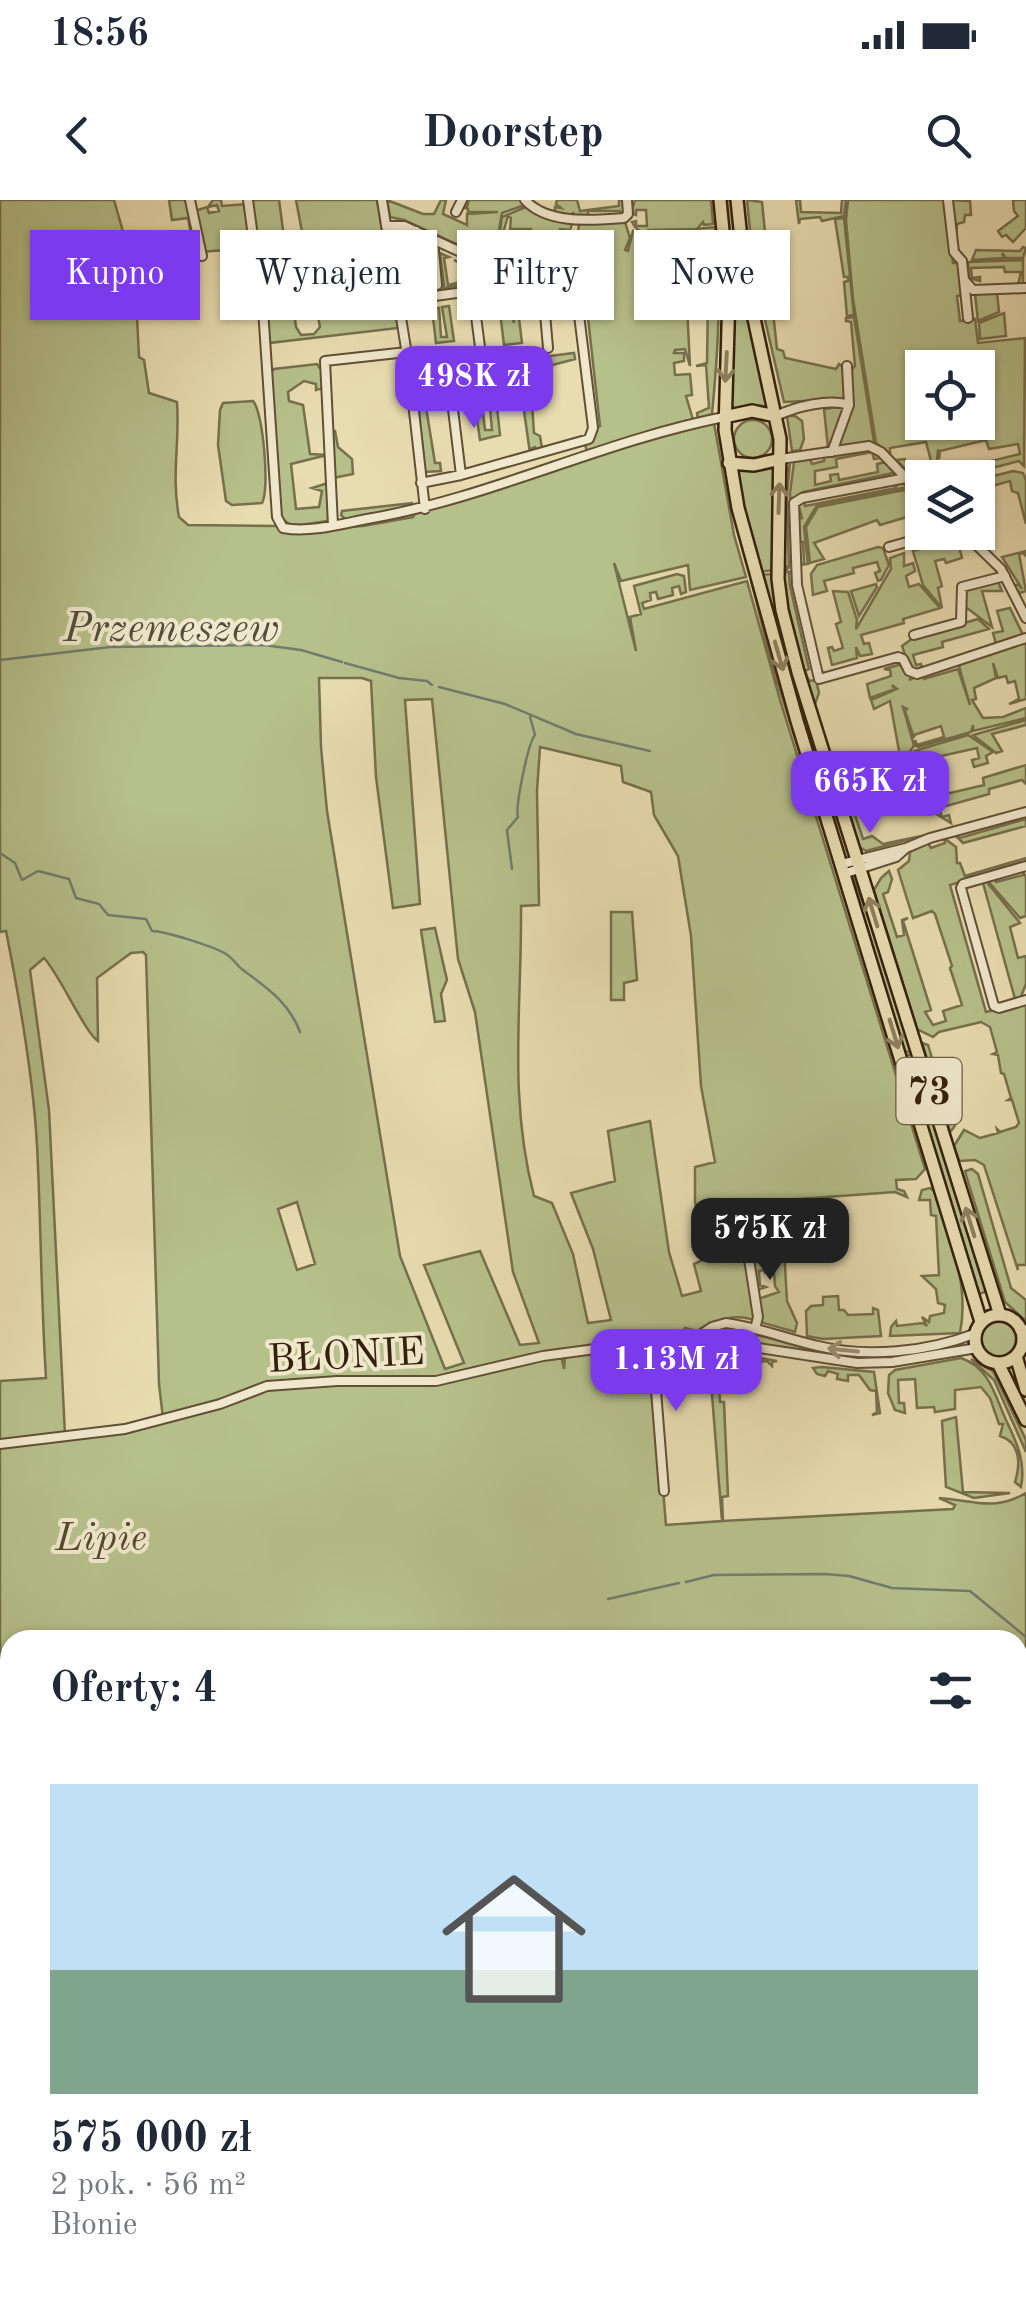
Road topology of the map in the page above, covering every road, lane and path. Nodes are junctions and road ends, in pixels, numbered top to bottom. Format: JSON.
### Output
{"nodes":[{"id":1,"x":190,"y":200,"type":"edge"},
{"id":2,"x":248,"y":200,"type":"edge"},
{"id":3,"x":382,"y":200,"type":"edge"},
{"id":4,"x":462,"y":200,"type":"edge"},
{"id":5,"x":524,"y":200,"type":"edge"},
{"id":6,"x":627,"y":200,"type":"edge"},
{"id":7,"x":720,"y":200,"type":"edge"},
{"id":8,"x":737,"y":200,"type":"edge"},
{"id":9,"x":948,"y":200,"type":"edge"},
{"id":10,"x":456,"y":212,"type":"dead end"},
{"id":11,"x":386,"y":226,"type":"junction"},
{"id":12,"x":387,"y":230,"type":"edge"},
{"id":13,"x":414,"y":230,"type":"edge"},
{"id":14,"x":202,"y":256,"type":"dead end"},
{"id":15,"x":964,"y":281,"type":"junction"},
{"id":16,"x":1026,"y":288,"type":"edge"},
{"id":17,"x":968,"y":318,"type":"dead end"},
{"id":18,"x":401,"y":320,"type":"edge"},
{"id":19,"x":476,"y":320,"type":"edge"},
{"id":20,"x":546,"y":320,"type":"edge"},
{"id":21,"x":579,"y":320,"type":"edge"},
{"id":22,"x":480,"y":347,"type":"dead end"},
{"id":23,"x":548,"y":348,"type":"dead end"},
{"id":24,"x":407,"y":352,"type":"junction"},
{"id":25,"x":848,"y":366,"type":"dead end"},
{"id":26,"x":451,"y":393,"type":"dead end"},
{"id":27,"x":850,"y":405,"type":"junction"},
{"id":28,"x":778,"y":410,"type":"junction"},
{"id":29,"x":724,"y":418,"type":"junction"},
{"id":30,"x":832,"y":452,"type":"junction"},
{"id":31,"x":528,"y":457,"type":"junction"},
{"id":32,"x":781,"y":459,"type":"junction"},
{"id":33,"x":728,"y":463,"type":"junction"},
{"id":34,"x":461,"y":475,"type":"junction"},
{"id":35,"x":531,"y":476,"type":"junction"},
{"id":36,"x":905,"y":477,"type":"edge"},
{"id":37,"x":905,"y":478,"type":"edge"},
{"id":38,"x":421,"y":483,"type":"junction"},
{"id":39,"x":425,"y":509,"type":"junction"},
{"id":40,"x":333,"y":525,"type":"junction"},
{"id":41,"x":905,"y":543,"type":"edge"},
{"id":42,"x":890,"y":548,"type":"dead end"},
{"id":43,"x":980,"y":550,"type":"edge"},
{"id":44,"x":1005,"y":576,"type":"junction"},
{"id":45,"x":1026,"y":618,"type":"edge"},
{"id":46,"x":914,"y":635,"type":"dead end"},
{"id":47,"x":1026,"y":638,"type":"edge"},
{"id":48,"x":1026,"y":812,"type":"edge"},
{"id":49,"x":858,"y":864,"type":"junction"},
{"id":50,"x":1026,"y":866,"type":"edge"},
{"id":51,"x":844,"y":868,"type":"junction"},
{"id":52,"x":1026,"y":1000,"type":"edge"},
{"id":53,"x":745,"y":1233,"type":"dead end"},
{"id":54,"x":1000,"y":1315,"type":"junction"},
{"id":55,"x":982,"y":1322,"type":"junction"},
{"id":56,"x":755,"y":1329,"type":"junction"},
{"id":57,"x":1023,"y":1330,"type":"edge"},
{"id":58,"x":974,"y":1334,"type":"junction"},
{"id":59,"x":700,"y":1335,"type":"junction"},
{"id":60,"x":652,"y":1340,"type":"junction"},
{"id":61,"x":726,"y":1343,"type":"junction"},
{"id":62,"x":977,"y":1348,"type":"junction"},
{"id":63,"x":1021,"y":1350,"type":"edge"},
{"id":64,"x":998,"y":1363,"type":"junction"},
{"id":65,"x":1026,"y":1390,"type":"edge"},
{"id":66,"x":1026,"y":1420,"type":"edge"},
{"id":67,"x":0,"y":1444,"type":"edge"},
{"id":68,"x":664,"y":1491,"type":"dead end"}],
"edges":[{"from":1,"to":14,"type":"street"},
{"from":2,"to":40,"type":"street"},
{"from":3,"to":11,"type":"street"},
{"from":4,"to":10,"type":"street"},
{"from":5,"to":6,"type":"street"},
{"from":7,"to":29,"type":"main road","number":"73","one_way":true},
{"from":8,"to":28,"type":"main road","number":"73"},
{"from":9,"to":15,"type":"street"},
{"from":11,"to":12,"type":"street"},
{"from":11,"to":13,"type":"street"},
{"from":15,"to":16,"type":"street"},
{"from":15,"to":17,"type":"street"},
{"from":18,"to":24,"type":"street"},
{"from":19,"to":22,"type":"street"},
{"from":20,"to":23,"type":"street"},
{"from":21,"to":31,"type":"street"},
{"from":24,"to":38,"type":"street"},
{"from":24,"to":40,"type":"street"},
{"from":25,"to":27,"type":"street"},
{"from":26,"to":34,"type":"street"},
{"from":27,"to":28,"type":"street"},
{"from":27,"to":30,"type":"street"},
{"from":28,"to":29,"type":"main road"},
{"from":28,"to":32,"type":"main road","number":"73"},
{"from":29,"to":33,"type":"main road","number":"73"},
{"from":29,"to":35,"type":"street"},
{"from":30,"to":32,"type":"street"},
{"from":30,"to":36,"type":"street"},
{"from":31,"to":34,"type":"street"},
{"from":31,"to":35,"type":"street"},
{"from":32,"to":33,"type":"main road"},
{"from":49,"to":32,"type":"main road","number":"73","one_way":true},
{"from":33,"to":51,"type":"main road","number":"73","one_way":true},
{"from":34,"to":38,"type":"street"},
{"from":35,"to":39,"type":"street"},
{"from":37,"to":47,"type":"street"},
{"from":38,"to":39,"type":"street"},
{"from":39,"to":40,"type":"street"},
{"from":41,"to":42,"type":"street"},
{"from":43,"to":44,"type":"street"},
{"from":44,"to":45,"type":"street"},
{"from":44,"to":46,"type":"street"},
{"from":48,"to":49,"type":"street"},
{"from":49,"to":51,"type":"street"},
{"from":54,"to":49,"type":"main road","number":"73","one_way":true},
{"from":50,"to":52,"type":"street"},
{"from":51,"to":55,"type":"main road","number":"73","one_way":true},
{"from":53,"to":56,"type":"street"},
{"from":54,"to":55,"type":"main road"},
{"from":54,"to":57,"type":"main road"},
{"from":55,"to":58,"type":"main road"},
{"from":58,"to":56,"type":"street","name":"BŁONIE","one_way":true},
{"from":56,"to":59,"type":"street","name":"BŁONIE"},
{"from":56,"to":61,"type":"street"},
{"from":57,"to":63,"type":"main road"},
{"from":58,"to":62,"type":"main road"},
{"from":59,"to":60,"type":"street","name":"BŁONIE"},
{"from":59,"to":61,"type":"street","name":"BŁONIE"},
{"from":60,"to":67,"type":"street","name":"BŁONIE"},
{"from":60,"to":68,"type":"street"},
{"from":61,"to":62,"type":"street","name":"BŁONIE"},
{"from":62,"to":64,"type":"main road"},
{"from":63,"to":64,"type":"main road"},
{"from":63,"to":65,"type":"main road"},
{"from":64,"to":66,"type":"main road"}]}
